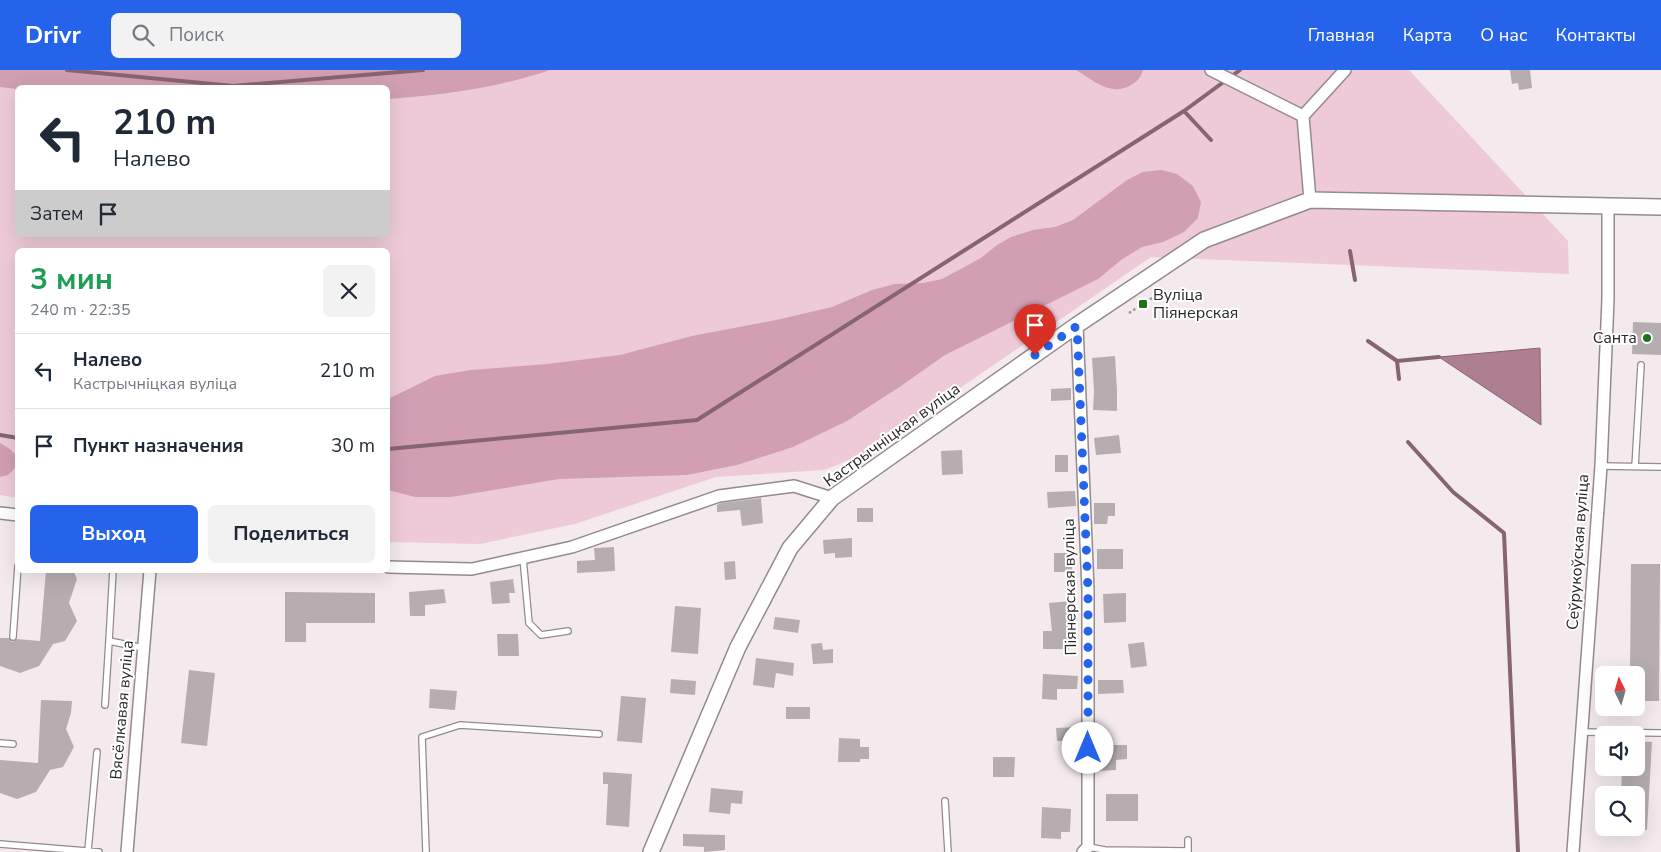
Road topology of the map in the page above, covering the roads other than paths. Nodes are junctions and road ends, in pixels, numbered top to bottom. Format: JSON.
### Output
{"nodes":[{"id":1,"x":1211,"y":70,"type":"edge"},
{"id":2,"x":1345,"y":70,"type":"edge"},
{"id":3,"x":1303,"y":116,"type":"junction"},
{"id":4,"x":1310,"y":200,"type":"junction"},
{"id":5,"x":1608,"y":206,"type":"junction"},
{"id":6,"x":1661,"y":207,"type":"edge"},
{"id":7,"x":1077,"y":326,"type":"junction"},
{"id":8,"x":1641,"y":365,"type":"dead end"},
{"id":9,"x":1601,"y":466,"type":"junction"},
{"id":10,"x":1635,"y":467,"type":"junction"},
{"id":11,"x":1661,"y":467,"type":"edge"},
{"id":12,"x":832,"y":498,"type":"junction"},
{"id":13,"x":0,"y":513,"type":"edge"},
{"id":14,"x":15,"y":514,"type":"edge"},
{"id":15,"x":523,"y":558,"type":"junction"},
{"id":16,"x":390,"y":568,"type":"edge"},
{"id":17,"x":18,"y":573,"type":"edge"},
{"id":18,"x":113,"y":573,"type":"edge"},
{"id":19,"x":150,"y":573,"type":"edge"},
{"id":20,"x":568,"y":631,"type":"dead end"},
{"id":21,"x":13,"y":637,"type":"dead end"},
{"id":22,"x":109,"y":641,"type":"junction"},
{"id":23,"x":144,"y":648,"type":"junction"},
{"id":24,"x":104,"y":705,"type":"dead end"},
{"id":25,"x":1580,"y":732,"type":"junction"},
{"id":26,"x":1661,"y":733,"type":"edge"},
{"id":27,"x":599,"y":734,"type":"dead end"},
{"id":28,"x":0,"y":743,"type":"edge"},
{"id":29,"x":13,"y":744,"type":"dead end"},
{"id":30,"x":97,"y":752,"type":"dead end"},
{"id":31,"x":945,"y":801,"type":"dead end"},
{"id":32,"x":1188,"y":840,"type":"dead end"},
{"id":33,"x":0,"y":844,"type":"edge"},
{"id":34,"x":1086,"y":850,"type":"edge"},
{"id":35,"x":88,"y":851,"type":"edge"},
{"id":36,"x":99,"y":852,"type":"edge"},
{"id":37,"x":127,"y":852,"type":"edge"},
{"id":38,"x":426,"y":852,"type":"edge"},
{"id":39,"x":652,"y":852,"type":"edge"},
{"id":40,"x":948,"y":852,"type":"edge"},
{"id":41,"x":1573,"y":852,"type":"edge"}],
"edges":[{"from":1,"to":3,"type":"street"},
{"from":2,"to":3,"type":"street"},
{"from":3,"to":4,"type":"street"},
{"from":4,"to":5,"type":"street"},
{"from":4,"to":7,"type":"street","name":"Кастрычніцкая вуліца"},
{"from":5,"to":6,"type":"street"},
{"from":5,"to":9,"type":"street","name":"Сеўрукоўская вуліца"},
{"from":7,"to":12,"type":"street","name":"Кастрычніцкая вуліца"},
{"from":7,"to":34,"type":"street","name":"Піянерская вуліца"},
{"from":8,"to":10,"type":"lane"},
{"from":9,"to":10,"type":"lane"},
{"from":9,"to":25,"type":"street","name":"Сеўрукоўская вуліца"},
{"from":10,"to":11,"type":"lane"},
{"from":12,"to":15,"type":"street"},
{"from":12,"to":39,"type":"street","name":"Кастрычніцкая вуліца"},
{"from":13,"to":14,"type":"street"},
{"from":15,"to":16,"type":"street"},
{"from":15,"to":20,"type":"lane"},
{"from":17,"to":21,"type":"lane"},
{"from":18,"to":22,"type":"lane"},
{"from":19,"to":23,"type":"street","name":"Вясёлкавая вуліца"},
{"from":22,"to":23,"type":"lane"},
{"from":22,"to":24,"type":"lane"},
{"from":23,"to":37,"type":"street","name":"Вясёлкавая вуліца"},
{"from":25,"to":26,"type":"lane"},
{"from":25,"to":41,"type":"street","name":"Сеўрукоўская вуліца"},
{"from":27,"to":38,"type":"lane"},
{"from":28,"to":29,"type":"lane"},
{"from":30,"to":35,"type":"lane"},
{"from":31,"to":40,"type":"lane"},
{"from":32,"to":34,"type":"lane"},
{"from":33,"to":35,"type":"lane"},
{"from":35,"to":36,"type":"lane"}]}
